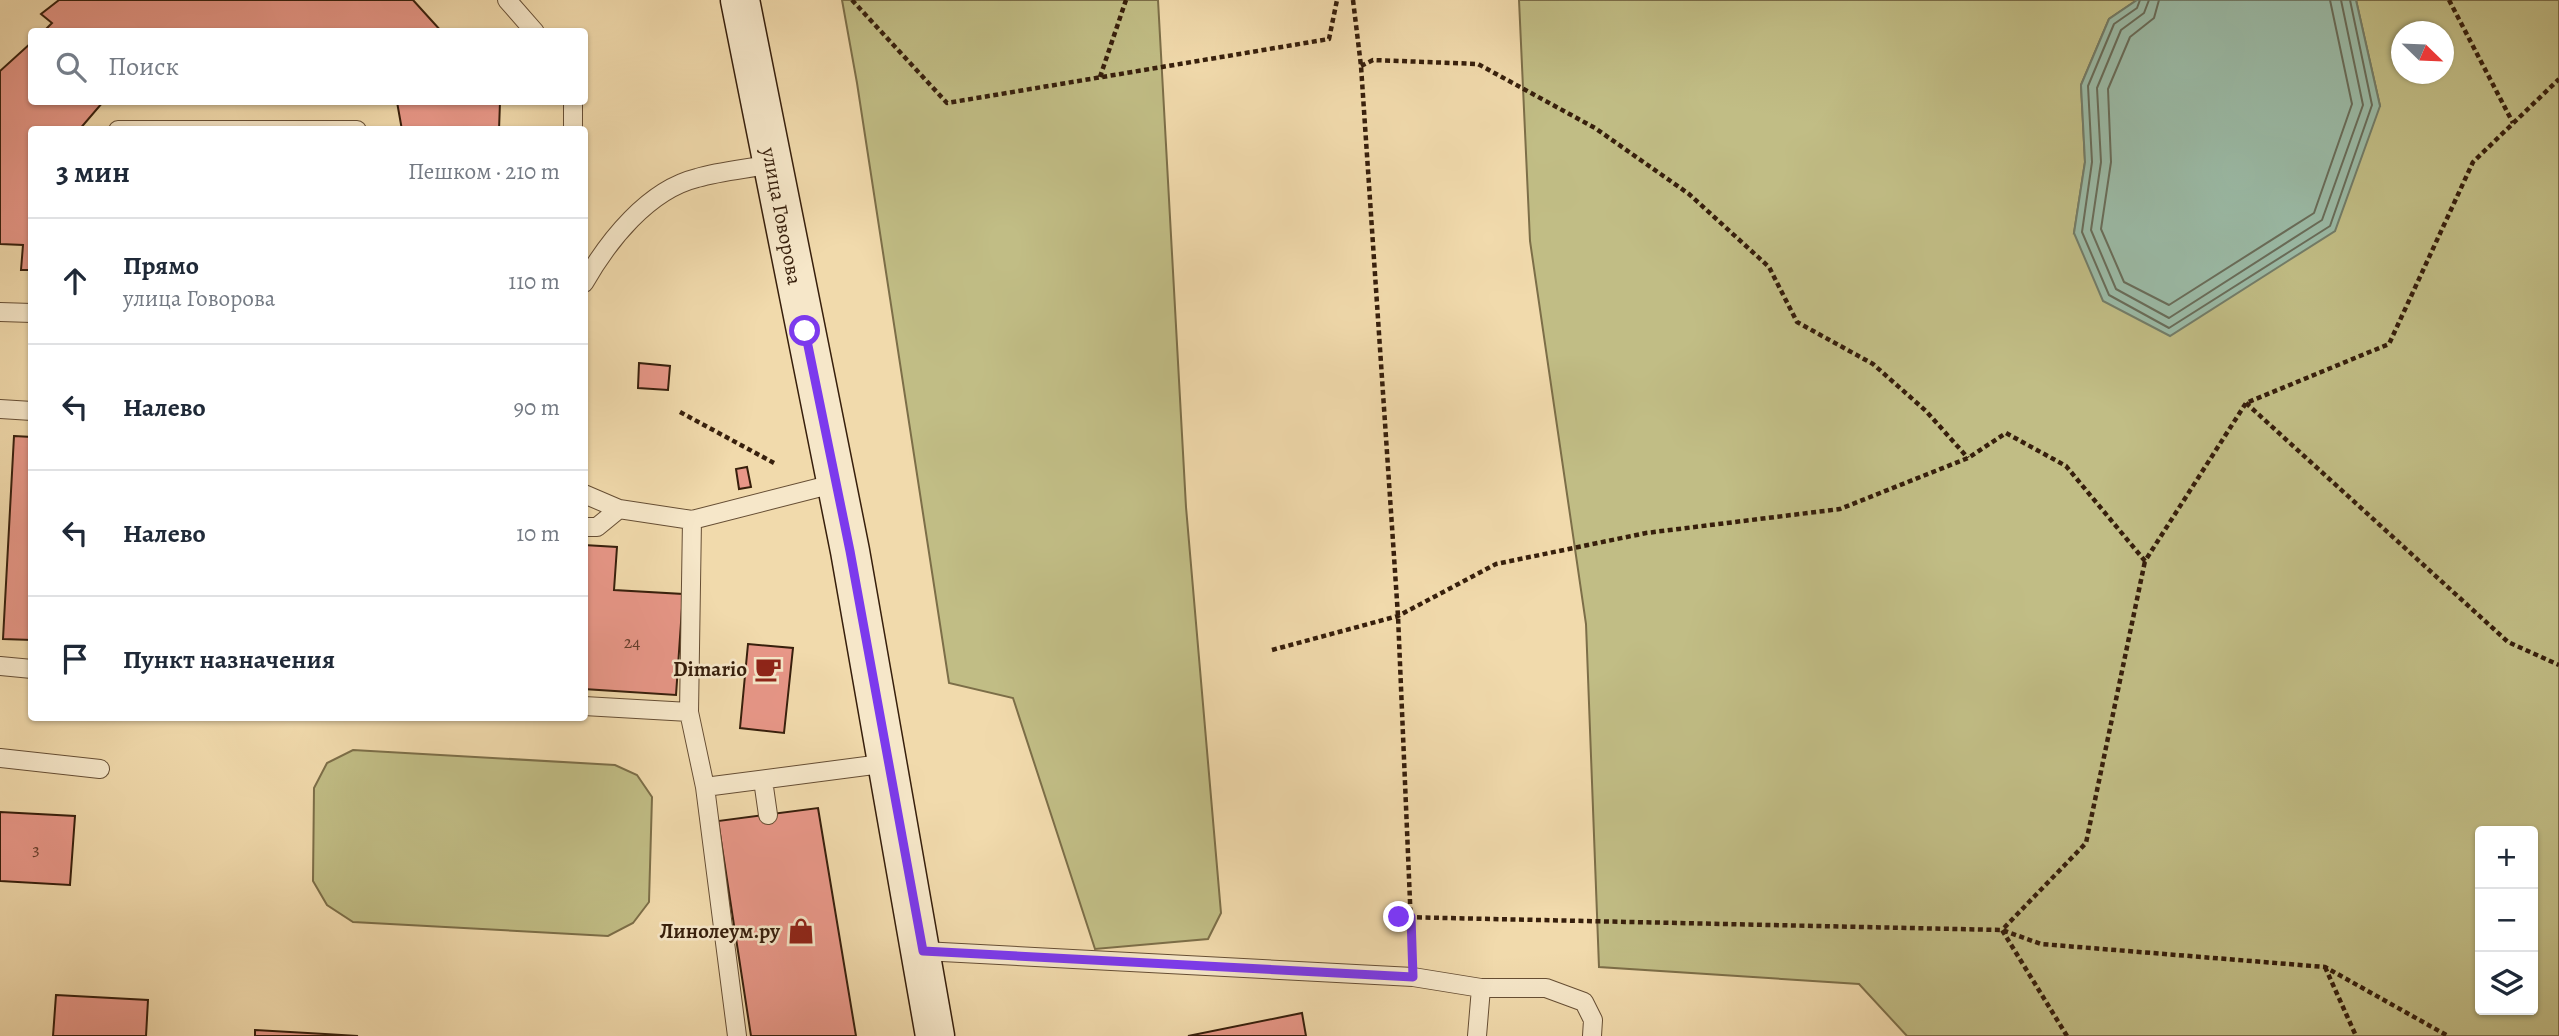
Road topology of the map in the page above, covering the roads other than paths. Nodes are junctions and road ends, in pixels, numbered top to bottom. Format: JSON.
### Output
{"nodes":[{"id":1,"x":507,"y":0,"type":"edge"},
{"id":2,"x":738,"y":6,"type":"edge"},
{"id":3,"x":532,"y":28,"type":"edge"},
{"id":4,"x":573,"y":105,"type":"edge"},
{"id":5,"x":573,"y":126,"type":"edge"},
{"id":6,"x":772,"y":164,"type":"junction"},
{"id":7,"x":588,"y":276,"type":"edge"},
{"id":8,"x":0,"y":312,"type":"edge"},
{"id":9,"x":28,"y":313,"type":"edge"},
{"id":10,"x":0,"y":409,"type":"edge"},
{"id":11,"x":28,"y":411,"type":"edge"},
{"id":12,"x":837,"y":483,"type":"junction"},
{"id":13,"x":588,"y":496,"type":"edge"},
{"id":14,"x":619,"y":509,"type":"junction"},
{"id":15,"x":692,"y":520,"type":"junction"},
{"id":16,"x":588,"y":527,"type":"edge"},
{"id":17,"x":0,"y":666,"type":"edge"},
{"id":18,"x":28,"y":669,"type":"edge"},
{"id":19,"x":588,"y":706,"type":"edge"},
{"id":20,"x":689,"y":712,"type":"junction"},
{"id":21,"x":0,"y":758,"type":"edge"},
{"id":22,"x":889,"y":763,"type":"junction"},
{"id":23,"x":100,"y":769,"type":"dead end"},
{"id":24,"x":763,"y":779,"type":"junction"},
{"id":25,"x":705,"y":787,"type":"junction"},
{"id":26,"x":768,"y":815,"type":"dead end"},
{"id":27,"x":923,"y":951,"type":"junction"},
{"id":28,"x":1481,"y":988,"type":"junction"},
{"id":29,"x":737,"y":1036,"type":"edge"},
{"id":30,"x":935,"y":1036,"type":"edge"},
{"id":31,"x":1478,"y":1036,"type":"edge"},
{"id":32,"x":1592,"y":1036,"type":"edge"}],
"edges":[{"from":1,"to":3,"type":"lane"},
{"from":2,"to":6,"type":"main road","name":"улица Говорова"},
{"from":4,"to":5,"type":"lane"},
{"from":6,"to":7,"type":"lane"},
{"from":6,"to":12,"type":"main road","name":"улица Говорова"},
{"from":8,"to":9,"type":"lane"},
{"from":10,"to":11,"type":"lane"},
{"from":12,"to":15,"type":"lane"},
{"from":12,"to":22,"type":"main road","name":"улица Говорова"},
{"from":13,"to":14,"type":"lane"},
{"from":14,"to":15,"type":"lane"},
{"from":14,"to":16,"type":"lane"},
{"from":15,"to":20,"type":"lane"},
{"from":17,"to":18,"type":"lane"},
{"from":19,"to":20,"type":"lane"},
{"from":20,"to":25,"type":"lane"},
{"from":21,"to":23,"type":"lane"},
{"from":22,"to":24,"type":"lane"},
{"from":22,"to":27,"type":"main road","name":"улица Говорова"},
{"from":24,"to":25,"type":"lane"},
{"from":24,"to":26,"type":"lane"},
{"from":25,"to":29,"type":"lane"},
{"from":27,"to":28,"type":"lane"},
{"from":27,"to":30,"type":"main road","name":"улица Говорова"},
{"from":28,"to":31,"type":"lane"},
{"from":28,"to":32,"type":"lane"}]}
